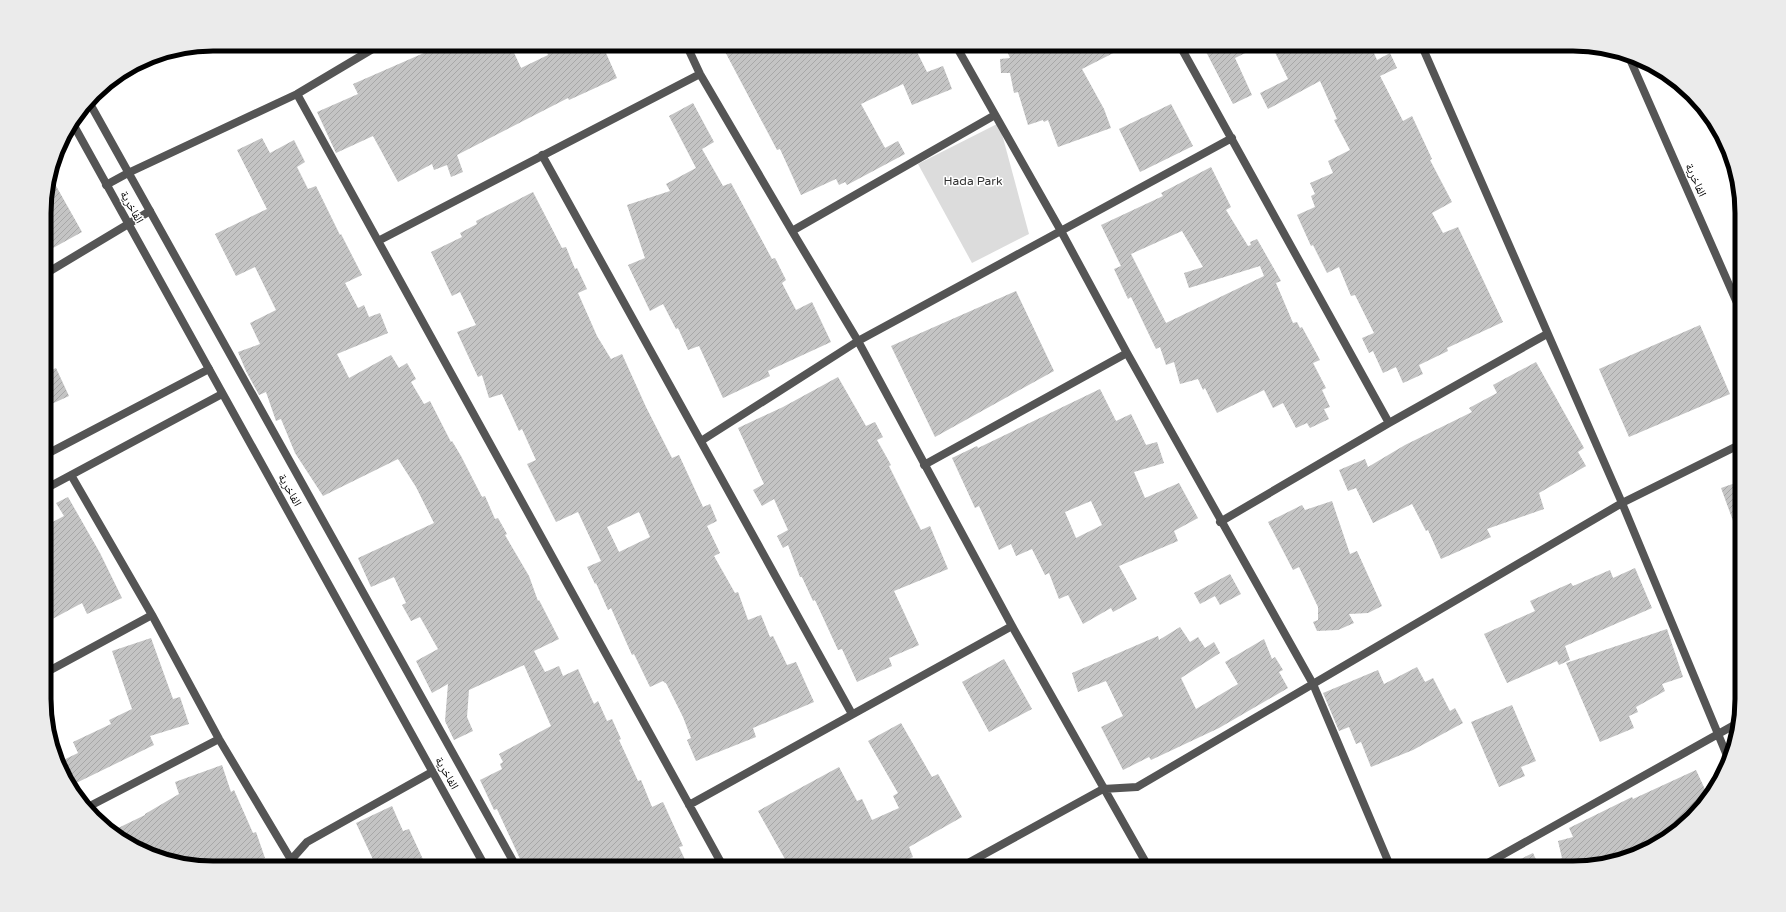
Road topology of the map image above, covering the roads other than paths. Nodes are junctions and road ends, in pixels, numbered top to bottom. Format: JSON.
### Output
{"nodes":[{"id":1,"x":369,"y":51,"type":"edge"},
{"id":2,"x":689,"y":51,"type":"edge"},
{"id":3,"x":959,"y":51,"type":"edge"},
{"id":4,"x":1183,"y":51,"type":"edge"},
{"id":5,"x":1424,"y":51,"type":"edge"},
{"id":6,"x":1631,"y":62,"type":"edge"},
{"id":7,"x":700,"y":74,"type":"junction"},
{"id":8,"x":297,"y":94,"type":"junction"},
{"id":9,"x":91,"y":106,"type":"edge"},
{"id":10,"x":995,"y":115,"type":"junction"},
{"id":11,"x":75,"y":128,"type":"edge"},
{"id":12,"x":1232,"y":138,"type":"junction"},
{"id":13,"x":542,"y":155,"type":"junction"},
{"id":14,"x":128,"y":173,"type":"junction"},
{"id":15,"x":106,"y":185,"type":"junction"},
{"id":16,"x":150,"y":211,"type":"junction"},
{"id":17,"x":129,"y":225,"type":"junction"},
{"id":18,"x":792,"y":231,"type":"junction"},
{"id":19,"x":1061,"y":231,"type":"junction"},
{"id":20,"x":378,"y":241,"type":"junction"},
{"id":21,"x":51,"y":270,"type":"edge"},
{"id":22,"x":1735,"y":298,"type":"edge"},
{"id":23,"x":1547,"y":334,"type":"junction"},
{"id":24,"x":858,"y":341,"type":"junction"},
{"id":25,"x":1127,"y":353,"type":"junction"},
{"id":26,"x":208,"y":369,"type":"junction"},
{"id":27,"x":222,"y":394,"type":"junction"},
{"id":28,"x":1389,"y":423,"type":"junction"},
{"id":29,"x":701,"y":441,"type":"junction"},
{"id":30,"x":1735,"y":447,"type":"edge"},
{"id":31,"x":51,"y":452,"type":"edge"},
{"id":32,"x":924,"y":466,"type":"junction"},
{"id":33,"x":71,"y":475,"type":"junction"},
{"id":34,"x":51,"y":486,"type":"edge"},
{"id":35,"x":1622,"y":503,"type":"junction"},
{"id":36,"x":1220,"y":522,"type":"junction"},
{"id":37,"x":152,"y":615,"type":"junction"},
{"id":38,"x":1012,"y":626,"type":"junction"},
{"id":39,"x":51,"y":670,"type":"edge"},
{"id":40,"x":1313,"y":684,"type":"junction"},
{"id":41,"x":852,"y":714,"type":"junction"},
{"id":42,"x":1733,"y":726,"type":"edge"},
{"id":43,"x":1718,"y":735,"type":"junction"},
{"id":44,"x":219,"y":739,"type":"junction"},
{"id":45,"x":1726,"y":752,"type":"edge"},
{"id":46,"x":432,"y":772,"type":"junction"},
{"id":47,"x":1103,"y":789,"type":"junction"},
{"id":48,"x":689,"y":805,"type":"junction"},
{"id":49,"x":91,"y":806,"type":"edge"},
{"id":50,"x":291,"y":860,"type":"joint"},
{"id":51,"x":482,"y":861,"type":"edge"},
{"id":52,"x":513,"y":861,"type":"edge"},
{"id":53,"x":720,"y":861,"type":"edge"},
{"id":54,"x":972,"y":861,"type":"edge"},
{"id":55,"x":1145,"y":861,"type":"edge"},
{"id":56,"x":1388,"y":861,"type":"edge"},
{"id":57,"x":1492,"y":861,"type":"edge"}],
"edges":[{"from":1,"to":8,"type":"street"},
{"from":2,"to":7,"type":"street"},
{"from":3,"to":10,"type":"street"},
{"from":4,"to":12,"type":"street"},
{"from":5,"to":23,"type":"street"},
{"from":6,"to":22,"type":"street","name":"الفاخرية"},
{"from":7,"to":13,"type":"street"},
{"from":7,"to":18,"type":"street"},
{"from":8,"to":14,"type":"street"},
{"from":8,"to":20,"type":"street"},
{"from":9,"to":14,"type":"street"},
{"from":10,"to":18,"type":"street"},
{"from":10,"to":19,"type":"street"},
{"from":11,"to":15,"type":"street","name":"الفاخرية"},
{"from":12,"to":19,"type":"street"},
{"from":12,"to":28,"type":"street"},
{"from":13,"to":20,"type":"street"},
{"from":13,"to":29,"type":"street"},
{"from":14,"to":15,"type":"street"},
{"from":14,"to":16,"type":"street"},
{"from":15,"to":17,"type":"street","name":"الفاخرية"},
{"from":16,"to":17,"type":"street"},
{"from":16,"to":52,"type":"street"},
{"from":17,"to":21,"type":"street"},
{"from":17,"to":26,"type":"street","name":"الفاخرية"},
{"from":18,"to":24,"type":"street"},
{"from":19,"to":24,"type":"street"},
{"from":19,"to":25,"type":"street"},
{"from":20,"to":48,"type":"street"},
{"from":23,"to":28,"type":"street"},
{"from":23,"to":35,"type":"street"},
{"from":24,"to":29,"type":"street"},
{"from":24,"to":32,"type":"street"},
{"from":25,"to":32,"type":"street"},
{"from":25,"to":36,"type":"street"},
{"from":26,"to":27,"type":"street","name":"الفاخرية"},
{"from":26,"to":31,"type":"street"},
{"from":27,"to":33,"type":"street"},
{"from":27,"to":46,"type":"street","name":"الفاخرية"},
{"from":28,"to":36,"type":"street"},
{"from":29,"to":41,"type":"street"},
{"from":30,"to":35,"type":"street"},
{"from":32,"to":38,"type":"street"},
{"from":33,"to":34,"type":"street"},
{"from":33,"to":37,"type":"street"},
{"from":35,"to":40,"type":"street"},
{"from":35,"to":43,"type":"street"},
{"from":36,"to":40,"type":"street"},
{"from":37,"to":39,"type":"street"},
{"from":37,"to":44,"type":"street"},
{"from":38,"to":41,"type":"street"},
{"from":38,"to":47,"type":"street"},
{"from":40,"to":47,"type":"street"},
{"from":40,"to":56,"type":"street"},
{"from":41,"to":48,"type":"street"},
{"from":42,"to":43,"type":"street"},
{"from":43,"to":45,"type":"street"},
{"from":43,"to":57,"type":"street"},
{"from":44,"to":49,"type":"street"},
{"from":44,"to":50,"type":"street"},
{"from":46,"to":50,"type":"street"},
{"from":46,"to":51,"type":"street","name":"الفاخرية"},
{"from":47,"to":54,"type":"street"},
{"from":47,"to":55,"type":"street"},
{"from":48,"to":53,"type":"street"}]}
